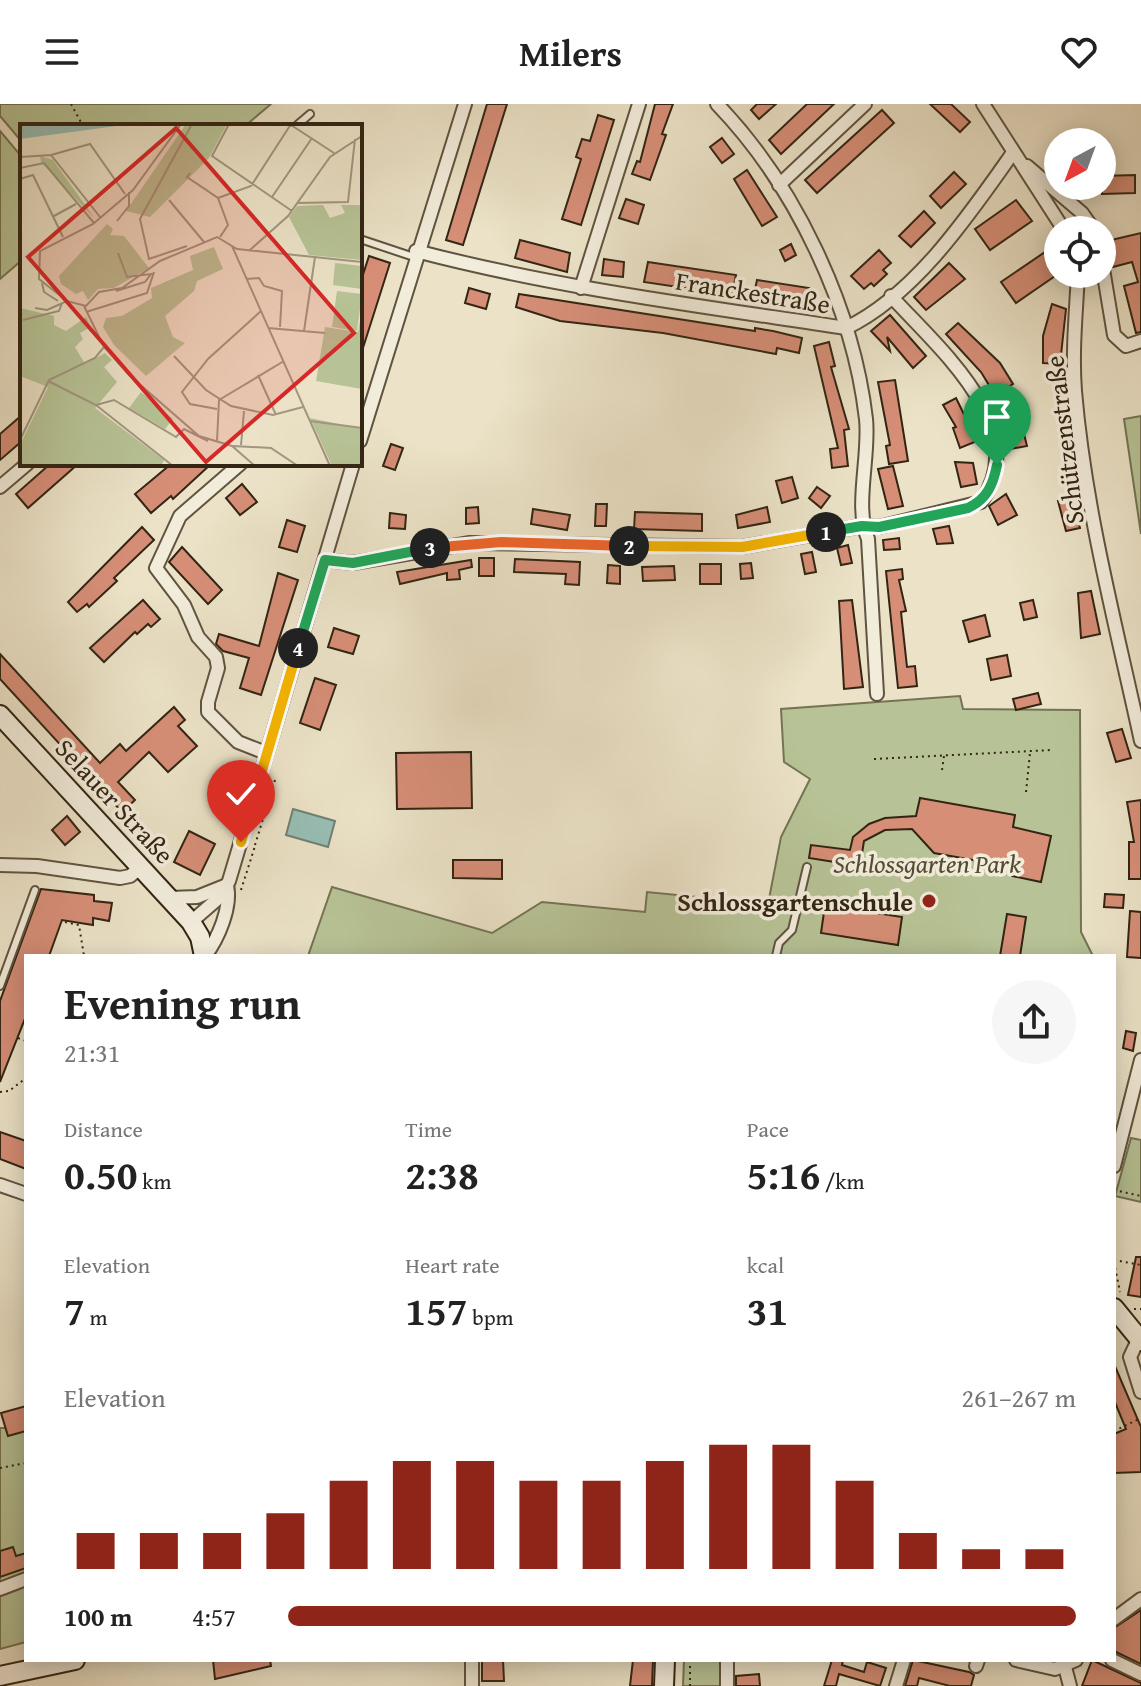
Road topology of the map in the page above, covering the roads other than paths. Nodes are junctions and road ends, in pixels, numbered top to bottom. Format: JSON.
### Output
{"nodes":[{"id":1,"x":465,"y":104,"type":"edge"},
{"id":2,"x":639,"y":104,"type":"edge"},
{"id":3,"x":717,"y":104,"type":"edge"},
{"id":4,"x":865,"y":104,"type":"edge"},
{"id":5,"x":983,"y":104,"type":"edge"},
{"id":6,"x":310,"y":114,"type":"dead end"},
{"id":7,"x":298,"y":124,"type":"edge"},
{"id":8,"x":1012,"y":154,"type":"junction"},
{"id":9,"x":779,"y":185,"type":"junction"},
{"id":10,"x":1054,"y":216,"type":"edge"},
{"id":11,"x":1084,"y":216,"type":"edge"},
{"id":12,"x":362,"y":240,"type":"edge"},
{"id":13,"x":415,"y":254,"type":"junction"},
{"id":14,"x":581,"y":288,"type":"junction"},
{"id":15,"x":1077,"y":288,"type":"edge"},
{"id":16,"x":1106,"y":288,"type":"edge"},
{"id":17,"x":891,"y":296,"type":"junction"},
{"id":18,"x":846,"y":328,"type":"junction"},
{"id":19,"x":1141,"y":341,"type":"edge"},
{"id":20,"x":362,"y":434,"type":"edge"},
{"id":21,"x":25,"y":466,"type":"edge"},
{"id":22,"x":238,"y":466,"type":"edge"},
{"id":23,"x":352,"y":466,"type":"edge"},
{"id":24,"x":0,"y":487,"type":"edge"},
{"id":25,"x":862,"y":526,"type":"junction"},
{"id":26,"x":325,"y":560,"type":"junction"},
{"id":27,"x":877,"y":694,"type":"dead end"},
{"id":28,"x":0,"y":715,"type":"edge"},
{"id":29,"x":1141,"y":741,"type":"edge"},
{"id":30,"x":266,"y":753,"type":"junction"},
{"id":31,"x":0,"y":865,"type":"edge"},
{"id":32,"x":141,"y":867,"type":"junction"},
{"id":33,"x":807,"y":867,"type":"dead end"},
{"id":34,"x":227,"y":885,"type":"junction"},
{"id":35,"x":35,"y":890,"type":"dead end"},
{"id":36,"x":169,"y":898,"type":"junction"},
{"id":37,"x":191,"y":922,"type":"junction"},
{"id":38,"x":204,"y":954,"type":"edge"},
{"id":39,"x":206,"y":954,"type":"edge"},
{"id":40,"x":776,"y":954,"type":"edge"},
{"id":41,"x":0,"y":986,"type":"edge"},
{"id":42,"x":1141,"y":1060,"type":"edge"},
{"id":43,"x":1116,"y":1158,"type":"edge"},
{"id":44,"x":0,"y":1185,"type":"edge"},
{"id":45,"x":24,"y":1193,"type":"edge"},
{"id":46,"x":1116,"y":1310,"type":"edge"},
{"id":47,"x":1140,"y":1340,"type":"edge"},
{"id":48,"x":1141,"y":1392,"type":"edge"},
{"id":49,"x":24,"y":1580,"type":"edge"},
{"id":50,"x":0,"y":1589,"type":"edge"},
{"id":51,"x":1141,"y":1599,"type":"edge"},
{"id":52,"x":1116,"y":1618,"type":"edge"},
{"id":53,"x":66,"y":1662,"type":"edge"},
{"id":54,"x":472,"y":1662,"type":"edge"},
{"id":55,"x":665,"y":1662,"type":"edge"},
{"id":56,"x":727,"y":1662,"type":"edge"},
{"id":57,"x":903,"y":1662,"type":"edge"},
{"id":58,"x":1025,"y":1662,"type":"edge"},
{"id":59,"x":1116,"y":1662,"type":"edge"},
{"id":60,"x":1071,"y":1664,"type":"edge"},
{"id":61,"x":1141,"y":1674,"type":"edge"},
{"id":62,"x":0,"y":1676,"type":"edge"},
{"id":63,"x":472,"y":1686,"type":"edge"},
{"id":64,"x":664,"y":1686,"type":"edge"},
{"id":65,"x":727,"y":1686,"type":"edge"},
{"id":66,"x":896,"y":1686,"type":"edge"},
{"id":67,"x":1070,"y":1686,"type":"edge"}],
"edges":[{"from":1,"to":13,"type":"street"},
{"from":2,"to":14,"type":"street"},
{"from":3,"to":9,"type":"street"},
{"from":4,"to":9,"type":"street"},
{"from":5,"to":8,"type":"street"},
{"from":6,"to":7,"type":"lane"},
{"from":8,"to":10,"type":"street"},
{"from":8,"to":11,"type":"street"},
{"from":8,"to":17,"type":"street","name":"Franckestraße"},
{"from":9,"to":18,"type":"street"},
{"from":12,"to":13,"type":"lane"},
{"from":13,"to":14,"type":"street","name":"Franckestraße"},
{"from":13,"to":20,"type":"street"},
{"from":14,"to":18,"type":"street","name":"Franckestraße"},
{"from":15,"to":29,"type":"street","name":"Schützenstraße"},
{"from":16,"to":19,"type":"street"},
{"from":17,"to":18,"type":"street","name":"Franckestraße"},
{"from":17,"to":25,"type":"street"},
{"from":18,"to":25,"type":"street"},
{"from":21,"to":24,"type":"street"},
{"from":22,"to":30,"type":"street"},
{"from":23,"to":26,"type":"street"},
{"from":25,"to":26,"type":"street"},
{"from":25,"to":27,"type":"street"},
{"from":26,"to":30,"type":"street"},
{"from":28,"to":32,"type":"main road","name":"Selauer Straße"},
{"from":30,"to":34,"type":"street"},
{"from":31,"to":32,"type":"street"},
{"from":32,"to":36,"type":"main road","name":"Selauer Straße"},
{"from":33,"to":40,"type":"lane"},
{"from":34,"to":36,"type":"street"},
{"from":34,"to":37,"type":"street"},
{"from":34,"to":39,"type":"street"},
{"from":35,"to":41,"type":"lane"},
{"from":36,"to":37,"type":"main road","name":"Selauer Straße"},
{"from":37,"to":38,"type":"main road"},
{"from":42,"to":43,"type":"street"},
{"from":44,"to":45,"type":"street"},
{"from":46,"to":47,"type":"main road"},
{"from":47,"to":48,"type":"street"},
{"from":49,"to":50,"type":"street"},
{"from":51,"to":52,"type":"street"},
{"from":53,"to":62,"type":"main road"},
{"from":54,"to":63,"type":"street"},
{"from":55,"to":64,"type":"main road"},
{"from":56,"to":65,"type":"street"},
{"from":57,"to":66,"type":"street"},
{"from":58,"to":60,"type":"street"},
{"from":59,"to":61,"type":"street"},
{"from":60,"to":67,"type":"street"}]}
